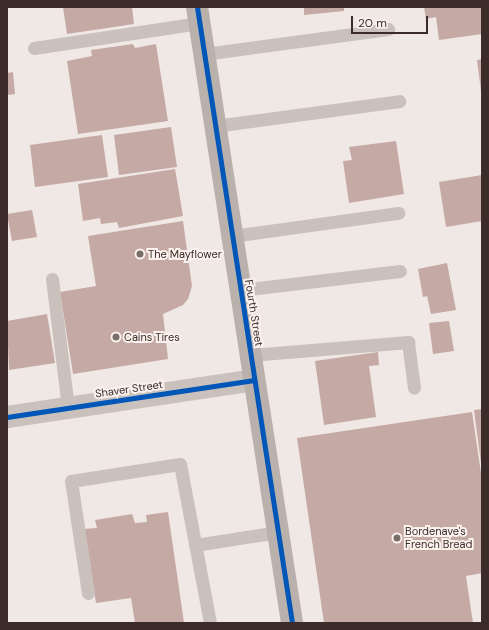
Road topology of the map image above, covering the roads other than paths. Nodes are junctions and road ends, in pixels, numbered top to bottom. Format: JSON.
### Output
{"nodes":[{"id":1,"x":198,"y":15,"type":"edge"},
{"id":2,"x":388,"y":29,"type":"dead end"},
{"id":3,"x":34,"y":48,"type":"dead end"},
{"id":4,"x":204,"y":54,"type":"junction"},
{"id":5,"x":399,"y":101,"type":"dead end"},
{"id":6,"x":215,"y":126,"type":"junction"},
{"id":7,"x":398,"y":213,"type":"dead end"},
{"id":8,"x":232,"y":236,"type":"junction"},
{"id":9,"x":400,"y":271,"type":"dead end"},
{"id":10,"x":52,"y":279,"type":"dead end"},
{"id":11,"x":241,"y":290,"type":"junction"},
{"id":12,"x":250,"y":355,"type":"junction"},
{"id":13,"x":254,"y":380,"type":"junction"},
{"id":14,"x":414,"y":388,"type":"dead end"},
{"id":15,"x":68,"y":408,"type":"junction"},
{"id":16,"x":7,"y":417,"type":"edge"},
{"id":17,"x":278,"y":532,"type":"junction"},
{"id":18,"x":195,"y":545,"type":"junction"},
{"id":19,"x":88,"y":593,"type":"dead end"},
{"id":20,"x":210,"y":623,"type":"edge"},
{"id":21,"x":292,"y":623,"type":"edge"}],
"edges":[{"from":1,"to":3,"type":"lane"},
{"from":1,"to":4,"type":"main road","name":"Fourth Street"},
{"from":2,"to":4,"type":"lane"},
{"from":4,"to":6,"type":"main road","name":"Fourth Street"},
{"from":5,"to":6,"type":"lane"},
{"from":6,"to":8,"type":"main road","name":"Fourth Street"},
{"from":7,"to":8,"type":"lane"},
{"from":8,"to":11,"type":"main road","name":"Fourth Street"},
{"from":9,"to":11,"type":"lane"},
{"from":10,"to":15,"type":"lane"},
{"from":11,"to":12,"type":"main road","name":"Fourth Street"},
{"from":12,"to":13,"type":"main road","name":"Fourth Street"},
{"from":12,"to":14,"type":"lane"},
{"from":13,"to":15,"type":"street","name":"Shaver Street"},
{"from":13,"to":17,"type":"main road","name":"Fourth Street"},
{"from":15,"to":16,"type":"street","name":"Shaver Street"},
{"from":17,"to":18,"type":"lane"},
{"from":17,"to":21,"type":"main road","name":"Fourth Street"},
{"from":18,"to":19,"type":"lane"},
{"from":18,"to":20,"type":"lane"}]}
